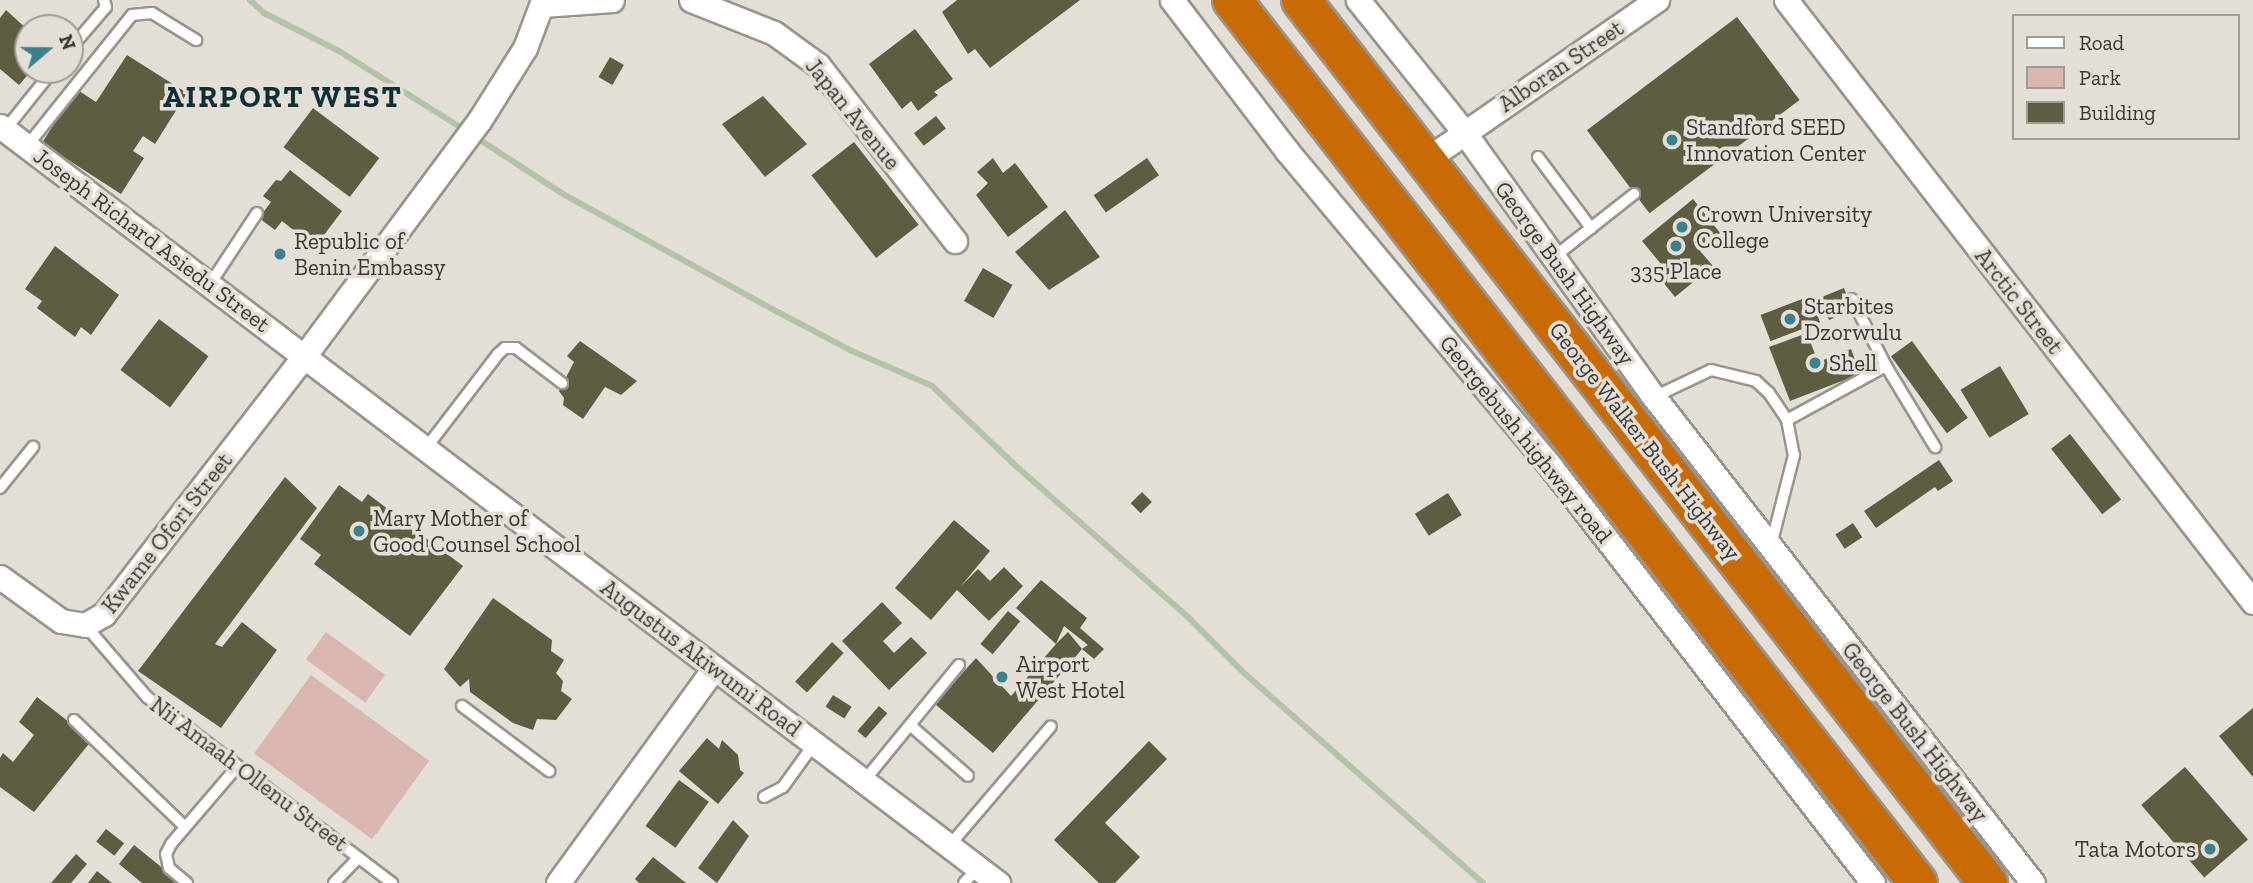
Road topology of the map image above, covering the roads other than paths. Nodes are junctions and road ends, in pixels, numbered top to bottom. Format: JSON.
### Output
{"nodes":[{"id":1,"x":104,"y":0,"type":"edge"},
{"id":2,"x":611,"y":0,"type":"edge"},
{"id":3,"x":691,"y":0,"type":"edge"},
{"id":4,"x":1172,"y":0,"type":"edge"},
{"id":5,"x":1233,"y":0,"type":"edge"},
{"id":6,"x":1301,"y":0,"type":"edge"},
{"id":7,"x":1358,"y":0,"type":"edge"},
{"id":8,"x":1657,"y":0,"type":"edge"},
{"id":9,"x":1786,"y":0,"type":"edge"},
{"id":10,"x":543,"y":3,"type":"edge"},
{"id":11,"x":84,"y":33,"type":"edge"},
{"id":12,"x":196,"y":40,"type":"dead end"},
{"id":13,"x":41,"y":84,"type":"edge"},
{"id":14,"x":3,"y":128,"type":"edge"},
{"id":15,"x":1464,"y":132,"type":"junction"},
{"id":16,"x":27,"y":146,"type":"junction"},
{"id":17,"x":1538,"y":157,"type":"dead end"},
{"id":18,"x":1427,"y":159,"type":"junction"},
{"id":19,"x":1634,"y":194,"type":"dead end"},
{"id":20,"x":257,"y":213,"type":"dead end"},
{"id":21,"x":1591,"y":228,"type":"junction"},
{"id":22,"x":955,"y":241,"type":"dead end"},
{"id":23,"x":1554,"y":257,"type":"junction"},
{"id":24,"x":210,"y":284,"type":"junction"},
{"id":25,"x":1852,"y":299,"type":"dead end"},
{"id":26,"x":305,"y":355,"type":"junction"},
{"id":27,"x":1886,"y":366,"type":"junction"},
{"id":28,"x":562,"y":383,"type":"dead end"},
{"id":29,"x":1654,"y":397,"type":"junction"},
{"id":30,"x":1787,"y":420,"type":"junction"},
{"id":31,"x":33,"y":447,"type":"dead end"},
{"id":32,"x":426,"y":447,"type":"junction"},
{"id":33,"x":1935,"y":447,"type":"dead end"},
{"id":34,"x":0,"y":488,"type":"edge"},
{"id":35,"x":1757,"y":558,"type":"junction"},
{"id":36,"x":0,"y":577,"type":"edge"},
{"id":37,"x":2253,"y":603,"type":"edge"},
{"id":38,"x":85,"y":625,"type":"junction"},
{"id":39,"x":959,"y":665,"type":"dead end"},
{"id":40,"x":714,"y":668,"type":"junction"},
{"id":41,"x":462,"y":706,"type":"dead end"},
{"id":42,"x":74,"y":720,"type":"dead end"},
{"id":43,"x":910,"y":725,"type":"junction"},
{"id":44,"x":1051,"y":726,"type":"dead end"},
{"id":45,"x":814,"y":744,"type":"junction"},
{"id":46,"x":237,"y":767,"type":"junction"},
{"id":47,"x":550,"y":771,"type":"dead end"},
{"id":48,"x":968,"y":776,"type":"dead end"},
{"id":49,"x":864,"y":781,"type":"junction"},
{"id":50,"x":764,"y":797,"type":"dead end"},
{"id":51,"x":186,"y":827,"type":"junction"},
{"id":52,"x":949,"y":846,"type":"junction"},
{"id":53,"x":358,"y":858,"type":"junction"},
{"id":54,"x":971,"y":875,"type":"edge"},
{"id":55,"x":187,"y":883,"type":"edge"},
{"id":56,"x":334,"y":883,"type":"edge"},
{"id":57,"x":392,"y":883,"type":"edge"},
{"id":58,"x":558,"y":883,"type":"edge"},
{"id":59,"x":998,"y":883,"type":"edge"},
{"id":60,"x":1873,"y":883,"type":"edge"},
{"id":61,"x":1918,"y":883,"type":"edge"},
{"id":62,"x":1988,"y":883,"type":"edge"},
{"id":63,"x":2033,"y":883,"type":"edge"}],
"edges":[{"from":1,"to":11,"type":"lane"},
{"from":2,"to":10,"type":"street"},
{"from":3,"to":22,"type":"street","name":"Japan Avenue"},
{"from":4,"to":60,"type":"street","name":"Georgebush highway road"},
{"from":5,"to":61,"type":"highway"},
{"from":6,"to":18,"type":"highway","name":"George Walker Bush Highway"},
{"from":7,"to":15,"type":"street","name":"George Bush Highway"},
{"from":8,"to":15,"type":"street","name":"Alboran Street"},
{"from":9,"to":37,"type":"street","name":"Arctic Street"},
{"from":10,"to":26,"type":"street","name":"Kwame Ofori Street"},
{"from":12,"to":16,"type":"lane"},
{"from":13,"to":14,"type":"lane"},
{"from":14,"to":16,"type":"street","name":"Joseph Richard Asiedu Street"},
{"from":15,"to":18,"type":"street","name":"Alboran Street"},
{"from":15,"to":23,"type":"street","name":"George Bush Highway"},
{"from":16,"to":24,"type":"street","name":"Joseph Richard Asiedu Street"},
{"from":17,"to":21,"type":"lane"},
{"from":18,"to":35,"type":"highway","name":"George Walker Bush Highway"},
{"from":19,"to":21,"type":"lane"},
{"from":20,"to":24,"type":"lane"},
{"from":21,"to":23,"type":"lane"},
{"from":23,"to":29,"type":"street","name":"George Bush Highway"},
{"from":24,"to":26,"type":"street","name":"Joseph Richard Asiedu Street"},
{"from":25,"to":27,"type":"lane"},
{"from":26,"to":32,"type":"street","name":"Augustus Akiwumi Road"},
{"from":26,"to":38,"type":"street","name":"Kwame Ofori Street"},
{"from":27,"to":30,"type":"lane"},
{"from":27,"to":33,"type":"lane"},
{"from":28,"to":32,"type":"lane"},
{"from":29,"to":30,"type":"lane"},
{"from":29,"to":35,"type":"street","name":"George Bush Highway"},
{"from":30,"to":35,"type":"lane"},
{"from":31,"to":34,"type":"lane"},
{"from":32,"to":40,"type":"street","name":"Augustus Akiwumi Road"},
{"from":35,"to":62,"type":"highway","name":"George Walker Bush Highway"},
{"from":35,"to":63,"type":"street","name":"George Bush Highway"},
{"from":36,"to":38,"type":"street","name":"Kwame Ofori Street"},
{"from":38,"to":46,"type":"lane","name":"Nii Amaah Ollenu Street"},
{"from":39,"to":43,"type":"lane"},
{"from":40,"to":45,"type":"street","name":"Augustus Akiwumi Road"},
{"from":40,"to":58,"type":"street"},
{"from":41,"to":47,"type":"lane"},
{"from":42,"to":51,"type":"lane"},
{"from":43,"to":48,"type":"lane"},
{"from":43,"to":49,"type":"lane"},
{"from":44,"to":52,"type":"lane"},
{"from":45,"to":49,"type":"street","name":"Augustus Akiwumi Road"},
{"from":45,"to":50,"type":"lane"},
{"from":46,"to":51,"type":"lane"},
{"from":46,"to":53,"type":"lane","name":"Nii Amaah Ollenu Street"},
{"from":49,"to":52,"type":"street","name":"Augustus Akiwumi Road"},
{"from":51,"to":55,"type":"lane"},
{"from":52,"to":54,"type":"street","name":"Augustus Akiwumi Road"},
{"from":53,"to":56,"type":"lane"},
{"from":53,"to":57,"type":"lane","name":"Nii Amaah Ollenu Street"},
{"from":54,"to":59,"type":"street","name":"Augustus Akiwumi Road"}]}
